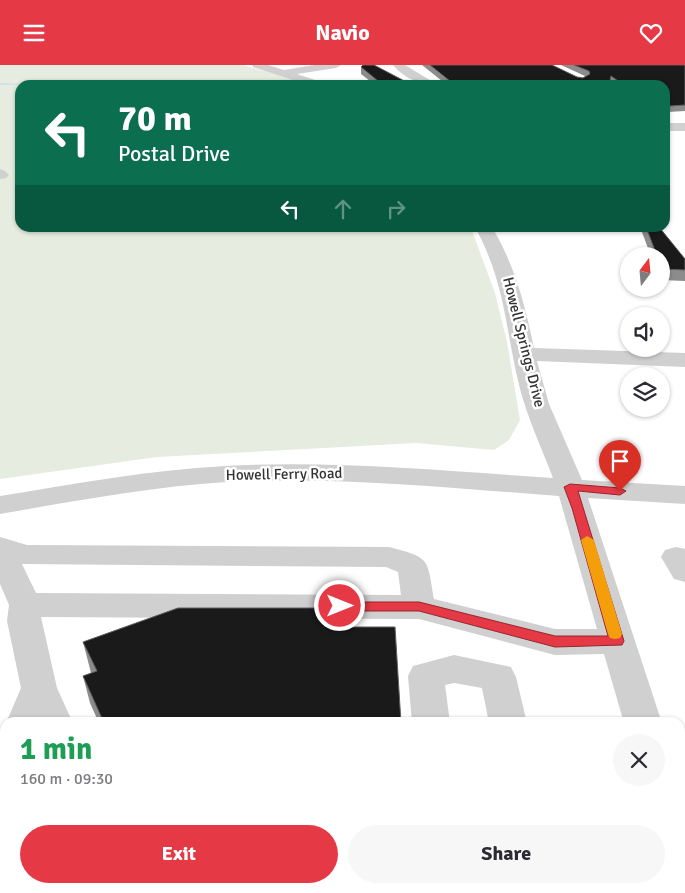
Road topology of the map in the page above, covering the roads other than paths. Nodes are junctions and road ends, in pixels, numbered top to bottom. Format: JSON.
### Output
{"nodes":[{"id":1,"x":257,"y":65,"type":"edge"},
{"id":2,"x":336,"y":65,"type":"edge"},
{"id":3,"x":398,"y":65,"type":"edge"},
{"id":4,"x":284,"y":72,"type":"junction"},
{"id":5,"x":306,"y":80,"type":"edge"},
{"id":6,"x":421,"y":80,"type":"edge"},
{"id":7,"x":670,"y":127,"type":"edge"},
{"id":8,"x":685,"y":127,"type":"edge"},
{"id":9,"x":486,"y":232,"type":"edge"},
{"id":10,"x":525,"y":354,"type":"junction"},
{"id":11,"x":685,"y":360,"type":"edge"},
{"id":12,"x":570,"y":487,"type":"junction"},
{"id":13,"x":685,"y":495,"type":"edge"},
{"id":14,"x":0,"y":505,"type":"edge"},
{"id":15,"x":0,"y":513,"type":"edge"},
{"id":16,"x":0,"y":543,"type":"edge"},
{"id":17,"x":0,"y":547,"type":"edge"},
{"id":18,"x":25,"y":605,"type":"junction"},
{"id":19,"x":419,"y":607,"type":"junction"},
{"id":20,"x":617,"y":641,"type":"junction"},
{"id":21,"x":39,"y":688,"type":"junction"},
{"id":22,"x":27,"y":717,"type":"edge"},
{"id":23,"x":52,"y":717,"type":"edge"},
{"id":24,"x":430,"y":717,"type":"edge"},
{"id":25,"x":507,"y":717,"type":"edge"},
{"id":26,"x":641,"y":717,"type":"edge"}],
"edges":[{"from":1,"to":4,"type":"street"},
{"from":2,"to":4,"type":"street"},
{"from":3,"to":6,"type":"street"},
{"from":4,"to":5,"type":"street"},
{"from":7,"to":8,"type":"street"},
{"from":9,"to":10,"type":"street","name":"Howell Springs Drive"},
{"from":10,"to":11,"type":"street"},
{"from":10,"to":12,"type":"street","name":"Howell Springs Drive"},
{"from":12,"to":13,"type":"street","name":"Howell Ferry Road"},
{"from":12,"to":14,"type":"street","name":"Howell Ferry Road"},
{"from":12,"to":20,"type":"street","name":"Howell Springs Drive"},
{"from":15,"to":16,"type":"street"},
{"from":17,"to":18,"type":"street"},
{"from":17,"to":19,"type":"street"},
{"from":18,"to":19,"type":"street"},
{"from":18,"to":21,"type":"street"},
{"from":19,"to":20,"type":"street"},
{"from":20,"to":26,"type":"street","name":"Howell Springs Drive"},
{"from":21,"to":22,"type":"street"},
{"from":21,"to":23,"type":"street"},
{"from":24,"to":25,"type":"street"}]}
